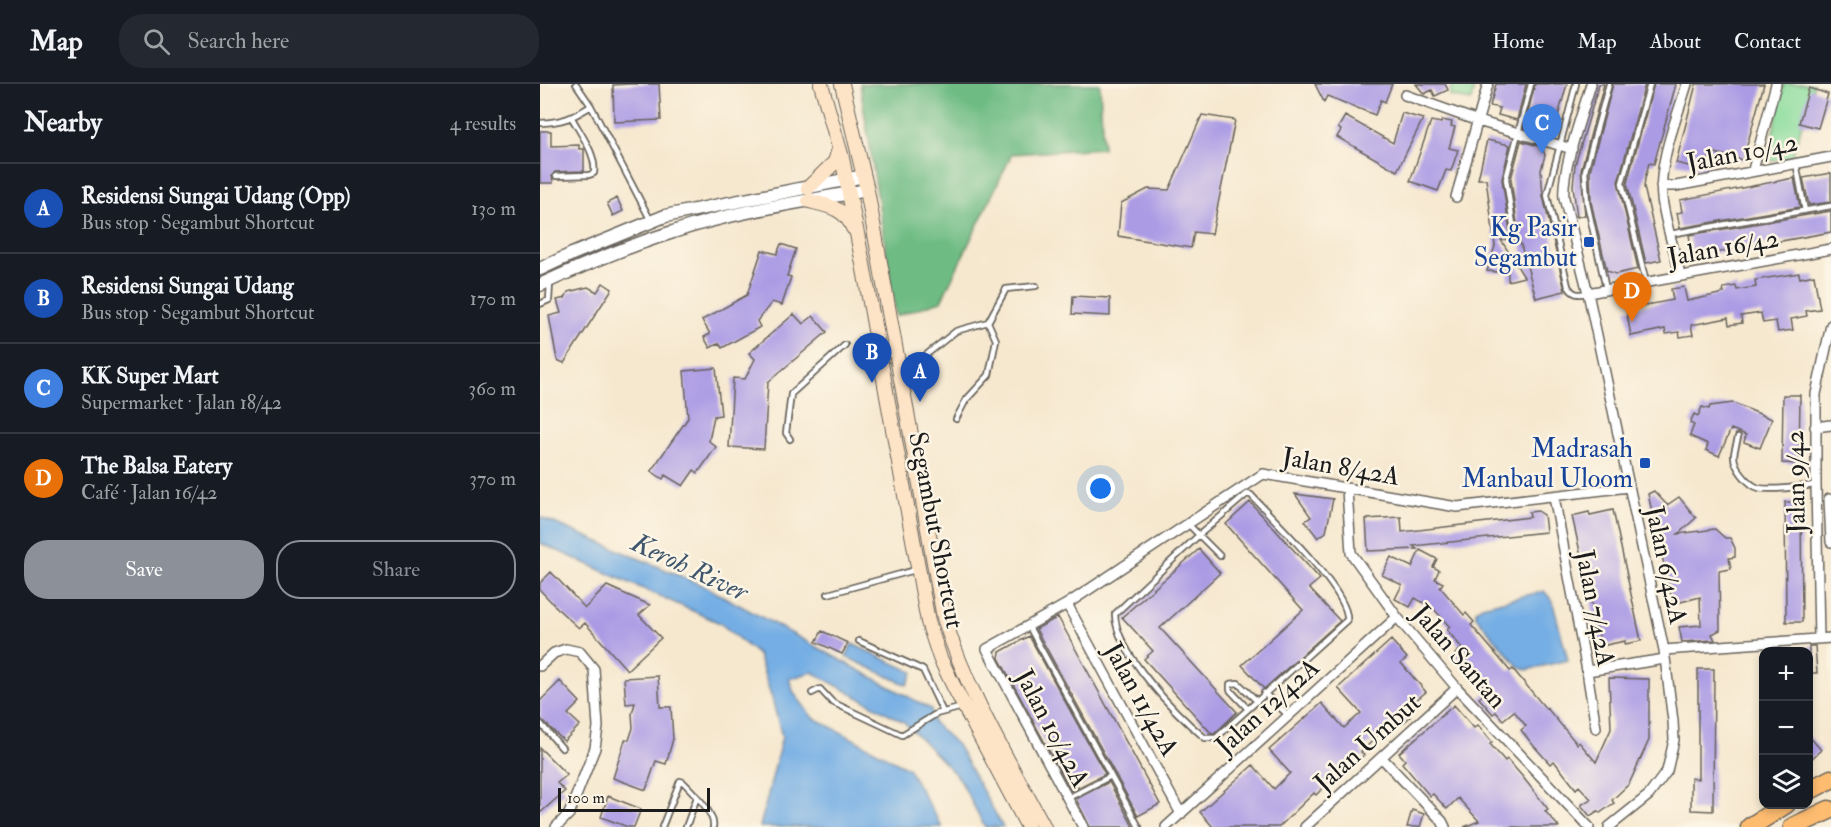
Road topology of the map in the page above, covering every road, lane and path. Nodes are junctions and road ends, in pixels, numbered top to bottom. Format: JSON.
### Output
{"nodes":[{"id":1,"x":576,"y":84,"type":"edge"},
{"id":2,"x":821,"y":84,"type":"edge"},
{"id":3,"x":842,"y":84,"type":"edge"},
{"id":4,"x":1488,"y":84,"type":"edge"},
{"id":5,"x":1531,"y":84,"type":"edge"},
{"id":6,"x":1576,"y":84,"type":"edge"},
{"id":7,"x":1591,"y":84,"type":"edge"},
{"id":8,"x":1609,"y":84,"type":"edge"},
{"id":9,"x":1650,"y":84,"type":"edge"},
{"id":10,"x":1687,"y":84,"type":"edge"},
{"id":11,"x":1776,"y":84,"type":"edge"},
{"id":12,"x":1405,"y":95,"type":"dead end"},
{"id":13,"x":591,"y":106,"type":"junction"},
{"id":14,"x":572,"y":118,"type":"junction"},
{"id":15,"x":1478,"y":121,"type":"junction"},
{"id":16,"x":540,"y":123,"type":"edge"},
{"id":17,"x":1517,"y":133,"type":"junction"},
{"id":18,"x":1558,"y":146,"type":"junction"},
{"id":19,"x":839,"y":147,"type":"junction"},
{"id":20,"x":1572,"y":149,"type":"junction"},
{"id":21,"x":1831,"y":157,"type":"edge"},
{"id":22,"x":1796,"y":163,"type":"junction"},
{"id":23,"x":1753,"y":170,"type":"junction"},
{"id":24,"x":556,"y":176,"type":"dead end"},
{"id":25,"x":865,"y":183,"type":"junction"},
{"id":26,"x":1662,"y":186,"type":"junction"},
{"id":27,"x":848,"y":187,"type":"junction"},
{"id":28,"x":809,"y":194,"type":"junction"},
{"id":29,"x":1456,"y":197,"type":"dead end"},
{"id":30,"x":1831,"y":206,"type":"edge"},
{"id":31,"x":1805,"y":211,"type":"junction"},
{"id":32,"x":651,"y":221,"type":"junction"},
{"id":33,"x":1670,"y":234,"type":"junction"},
{"id":34,"x":1515,"y":237,"type":"dead end"},
{"id":35,"x":859,"y":241,"type":"junction"},
{"id":36,"x":1831,"y":249,"type":"edge"},
{"id":37,"x":540,"y":269,"type":"edge"},
{"id":38,"x":1680,"y":276,"type":"junction"},
{"id":39,"x":1646,"y":282,"type":"junction"},
{"id":40,"x":545,"y":283,"type":"edge"},
{"id":41,"x":1036,"y":286,"type":"dead end"},
{"id":42,"x":1606,"y":290,"type":"junction"},
{"id":43,"x":1588,"y":294,"type":"junction"},
{"id":44,"x":540,"y":304,"type":"edge"},
{"id":45,"x":988,"y":322,"type":"junction"},
{"id":46,"x":1831,"y":325,"type":"edge"},
{"id":47,"x":844,"y":345,"type":"dead end"},
{"id":48,"x":901,"y":373,"type":"junction"},
{"id":49,"x":956,"y":419,"type":"dead end"},
{"id":50,"x":1831,"y":425,"type":"edge"},
{"id":51,"x":1815,"y":427,"type":"junction"},
{"id":52,"x":1738,"y":437,"type":"dead end"},
{"id":53,"x":790,"y":439,"type":"dead end"},
{"id":54,"x":1816,"y":485,"type":"junction"},
{"id":55,"x":1629,"y":487,"type":"junction"},
{"id":56,"x":1347,"y":489,"type":"junction"},
{"id":57,"x":1554,"y":497,"type":"junction"},
{"id":58,"x":1830,"y":498,"type":"edge"},
{"id":59,"x":1816,"y":500,"type":"junction"},
{"id":60,"x":1188,"y":524,"type":"junction"},
{"id":61,"x":1199,"y":535,"type":"junction"},
{"id":62,"x":1831,"y":542,"type":"edge"},
{"id":63,"x":1220,"y":556,"type":"dead end"},
{"id":64,"x":918,"y":569,"type":"junction"},
{"id":65,"x":828,"y":594,"type":"dead end"},
{"id":66,"x":1067,"y":604,"type":"junction"},
{"id":67,"x":1397,"y":617,"type":"junction"},
{"id":68,"x":1028,"y":625,"type":"junction"},
{"id":69,"x":1831,"y":638,"type":"edge"},
{"id":70,"x":1819,"y":639,"type":"junction"},
{"id":71,"x":859,"y":641,"type":"dead end"},
{"id":72,"x":1781,"y":647,"type":"edge"},
{"id":73,"x":987,"y":649,"type":"joint"},
{"id":74,"x":1759,"y":649,"type":"edge"},
{"id":75,"x":1665,"y":654,"type":"junction"},
{"id":76,"x":540,"y":666,"type":"edge"},
{"id":77,"x":1587,"y":671,"type":"junction"},
{"id":78,"x":1457,"y":688,"type":"junction"},
{"id":79,"x":812,"y":693,"type":"dead end"},
{"id":80,"x":1264,"y":693,"type":"junction"},
{"id":81,"x":1256,"y":700,"type":"junction"},
{"id":82,"x":965,"y":707,"type":"junction"},
{"id":83,"x":1247,"y":708,"type":"junction"},
{"id":84,"x":943,"y":712,"type":"junction"},
{"id":85,"x":1288,"y":715,"type":"junction"},
{"id":86,"x":540,"y":723,"type":"edge"},
{"id":87,"x":1596,"y":728,"type":"dead end"},
{"id":88,"x":562,"y":748,"type":"dead end"},
{"id":89,"x":1382,"y":758,"type":"junction"},
{"id":90,"x":1111,"y":776,"type":"junction"},
{"id":91,"x":1831,"y":779,"type":"edge"},
{"id":92,"x":1813,"y":788,"type":"edge"},
{"id":93,"x":697,"y":797,"type":"junction"},
{"id":94,"x":1068,"y":798,"type":"junction"},
{"id":95,"x":1778,"y":809,"type":"edge"},
{"id":96,"x":1830,"y":810,"type":"edge"},
{"id":97,"x":1181,"y":814,"type":"junction"},
{"id":98,"x":556,"y":827,"type":"edge"},
{"id":99,"x":662,"y":827,"type":"edge"},
{"id":100,"x":686,"y":827,"type":"edge"},
{"id":101,"x":713,"y":827,"type":"edge"},
{"id":102,"x":1028,"y":827,"type":"edge"},
{"id":103,"x":1044,"y":827,"type":"edge"},
{"id":104,"x":1083,"y":827,"type":"edge"},
{"id":105,"x":1138,"y":827,"type":"edge"},
{"id":106,"x":1166,"y":827,"type":"edge"},
{"id":107,"x":1305,"y":827,"type":"edge"},
{"id":108,"x":1445,"y":827,"type":"edge"},
{"id":109,"x":1588,"y":827,"type":"edge"},
{"id":110,"x":1609,"y":827,"type":"edge"},
{"id":111,"x":1750,"y":827,"type":"edge"},
{"id":112,"x":1793,"y":827,"type":"edge"},
{"id":113,"x":1805,"y":827,"type":"edge"}],
"edges":[{"from":1,"to":13,"type":"lane"},
{"from":2,"to":19,"type":"main road","name":"Segambut Shortcut"},
{"from":3,"to":25,"type":"main road","name":"Segambut Shortcut"},
{"from":4,"to":15,"type":"street"},
{"from":5,"to":17,"type":"lane"},
{"from":6,"to":18,"type":"lane"},
{"from":7,"to":20,"type":"street","name":"Jalan 6/42A"},
{"from":8,"to":42,"type":"lane"},
{"from":9,"to":39,"type":"lane"},
{"from":10,"to":26,"type":"street"},
{"from":11,"to":23,"type":"street"},
{"from":12,"to":15,"type":"street"},
{"from":13,"to":14,"type":"lane"},
{"from":13,"to":32,"type":"lane"},
{"from":14,"to":16,"type":"lane"},
{"from":14,"to":24,"type":"lane"},
{"from":15,"to":17,"type":"street"},
{"from":15,"to":29,"type":"street"},
{"from":17,"to":18,"type":"street"},
{"from":17,"to":34,"type":"lane"},
{"from":18,"to":20,"type":"street"},
{"from":18,"to":43,"type":"lane"},
{"from":19,"to":27,"type":"main road","name":"Segambut Shortcut"},
{"from":19,"to":28,"type":"main road"},
{"from":20,"to":43,"type":"street","name":"Jalan 6/42A"},
{"from":21,"to":22,"type":"street","name":"Jalan 10/42"},
{"from":22,"to":23,"type":"street","name":"Jalan 10/42"},
{"from":22,"to":31,"type":"lane"},
{"from":23,"to":26,"type":"street","name":"Jalan 10/42"},
{"from":25,"to":27,"type":"street"},
{"from":25,"to":48,"type":"main road","name":"Segambut Shortcut"},
{"from":26,"to":33,"type":"street"},
{"from":27,"to":28,"type":"street"},
{"from":27,"to":35,"type":"main road","name":"Segambut Shortcut"},
{"from":28,"to":32,"type":"street"},
{"from":28,"to":35,"type":"main road"},
{"from":28,"to":40,"type":"street"},
{"from":30,"to":31,"type":"lane"},
{"from":31,"to":33,"type":"lane"},
{"from":32,"to":37,"type":"street"},
{"from":33,"to":38,"type":"street"},
{"from":35,"to":64,"type":"main road","name":"Segambut Shortcut"},
{"from":36,"to":38,"type":"street","name":"Jalan 16/42"},
{"from":38,"to":39,"type":"street","name":"Jalan 16/42"},
{"from":39,"to":42,"type":"street","name":"Jalan 16/42"},
{"from":40,"to":44,"type":"lane"},
{"from":41,"to":45,"type":"lane"},
{"from":42,"to":43,"type":"street","name":"Jalan 16/42"},
{"from":43,"to":55,"type":"street","name":"Jalan 6/42A"},
{"from":45,"to":48,"type":"lane"},
{"from":45,"to":49,"type":"lane"},
{"from":46,"to":51,"type":"street","name":"Jalan 9/42"},
{"from":47,"to":53,"type":"lane"},
{"from":48,"to":103,"type":"main road","name":"Segambut Shortcut"},
{"from":50,"to":51,"type":"street"},
{"from":51,"to":54,"type":"street","name":"Jalan 9/42"},
{"from":52,"to":54,"type":"lane"},
{"from":54,"to":59,"type":"street","name":"Jalan 9/42"},
{"from":55,"to":57,"type":"street","name":"Jalan 8/42A"},
{"from":55,"to":75,"type":"street","name":"Jalan 6/42A"},
{"from":56,"to":57,"type":"street","name":"Jalan 8/42A"},
{"from":56,"to":60,"type":"street","name":"Jalan 8/42A"},
{"from":56,"to":67,"type":"street","name":"Jalan Santan"},
{"from":57,"to":77,"type":"street","name":"Jalan 7/42A"},
{"from":58,"to":59,"type":"street"},
{"from":58,"to":62,"type":"street","name":"Jalan 9/42"},
{"from":59,"to":70,"type":"street","name":"Jalan 9/42"},
{"from":60,"to":61,"type":"lane"},
{"from":60,"to":66,"type":"street","name":"Jalan 8/42A"},
{"from":61,"to":63,"type":"lane"},
{"from":61,"to":80,"type":"lane"},
{"from":61,"to":83,"type":"lane"},
{"from":64,"to":65,"type":"lane"},
{"from":64,"to":82,"type":"main road","name":"Segambut Shortcut"},
{"from":66,"to":68,"type":"street","name":"Jalan 8/42A"},
{"from":66,"to":97,"type":"street","name":"Jalan 11/42A"},
{"from":67,"to":78,"type":"street","name":"Jalan Santan"},
{"from":67,"to":85,"type":"street","name":"Jalan 12/42A"},
{"from":68,"to":73,"type":"street","name":"Jalan 8/42A"},
{"from":68,"to":90,"type":"lane"},
{"from":69,"to":70,"type":"street"},
{"from":70,"to":72,"type":"street"},
{"from":71,"to":84,"type":"lane"},
{"from":73,"to":94,"type":"street","name":"Jalan 10/42A"},
{"from":74,"to":75,"type":"street"},
{"from":75,"to":77,"type":"street"},
{"from":75,"to":110,"type":"street","name":"Jalan 6/42A"},
{"from":76,"to":98,"type":"street"},
{"from":77,"to":87,"type":"street","name":"Jalan 7/42A"},
{"from":78,"to":89,"type":"street","name":"Jalan Umbut"},
{"from":78,"to":109,"type":"street","name":"Jalan Santan"},
{"from":79,"to":84,"type":"lane"},
{"from":80,"to":81,"type":"lane"},
{"from":80,"to":85,"type":"lane"},
{"from":81,"to":83,"type":"lane"},
{"from":81,"to":83,"type":"lane"},
{"from":82,"to":84,"type":"lane"},
{"from":82,"to":102,"type":"main road","name":"Segambut Shortcut"},
{"from":85,"to":97,"type":"street","name":"Jalan 12/42A"},
{"from":86,"to":88,"type":"lane"},
{"from":89,"to":107,"type":"street","name":"Jalan Umbut"},
{"from":89,"to":108,"type":"street"},
{"from":90,"to":94,"type":"lane"},
{"from":90,"to":105,"type":"lane"},
{"from":91,"to":92,"type":"highway"},
{"from":93,"to":99,"type":"lane"},
{"from":93,"to":100,"type":"lane"},
{"from":93,"to":101,"type":"lane"},
{"from":94,"to":104,"type":"street","name":"Jalan 10/42A"},
{"from":95,"to":111,"type":"highway"},
{"from":96,"to":112,"type":"highway"},
{"from":96,"to":113,"type":"highway"},
{"from":97,"to":106,"type":"street","name":"Jalan 12/42A"}]}
